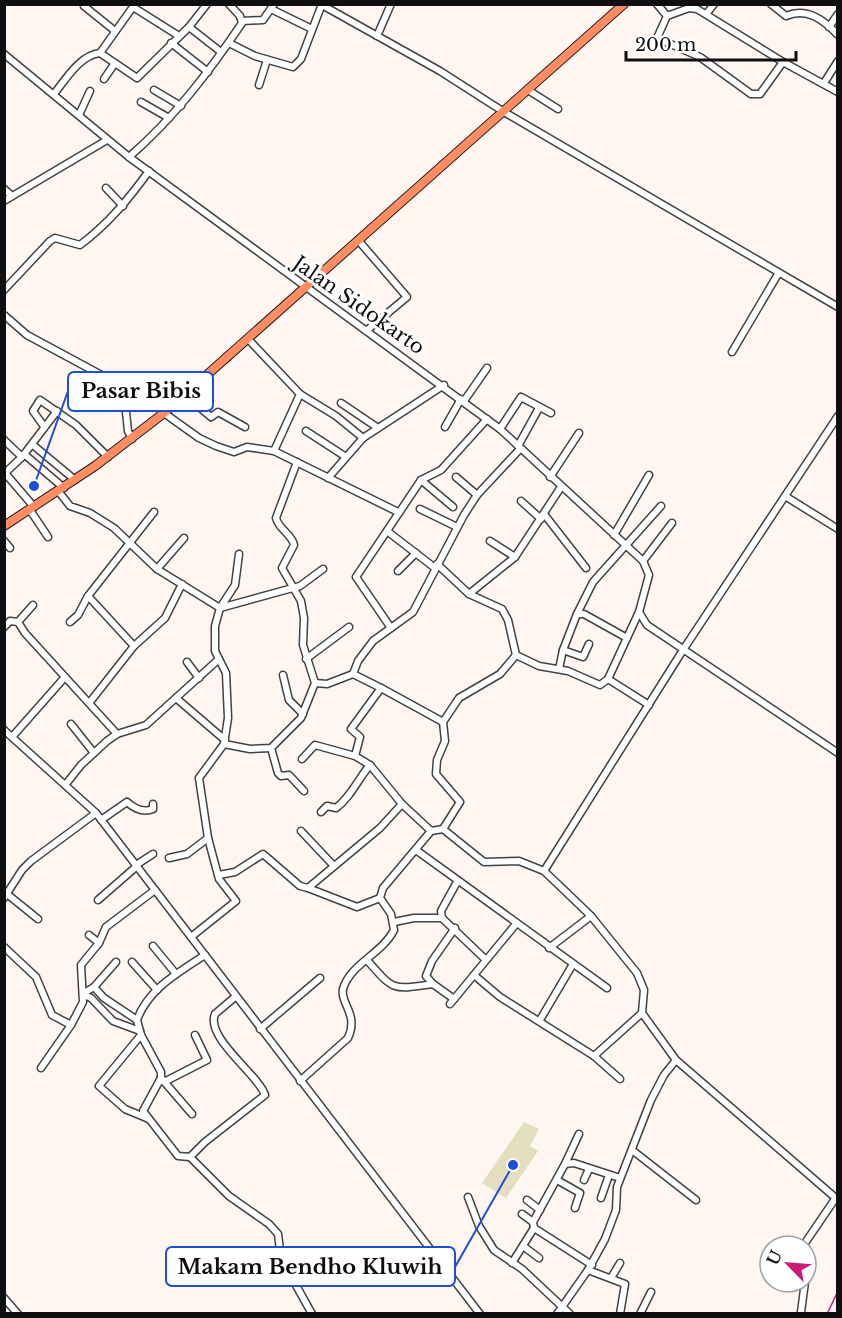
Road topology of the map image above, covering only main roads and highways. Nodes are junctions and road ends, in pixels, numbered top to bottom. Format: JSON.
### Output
{"nodes":[{"id":1,"x":624,"y":4,"type":"edge"},
{"id":2,"x":5,"y":526,"type":"edge"}],
"edges":[{"from":1,"to":2,"type":"main road"}]}
